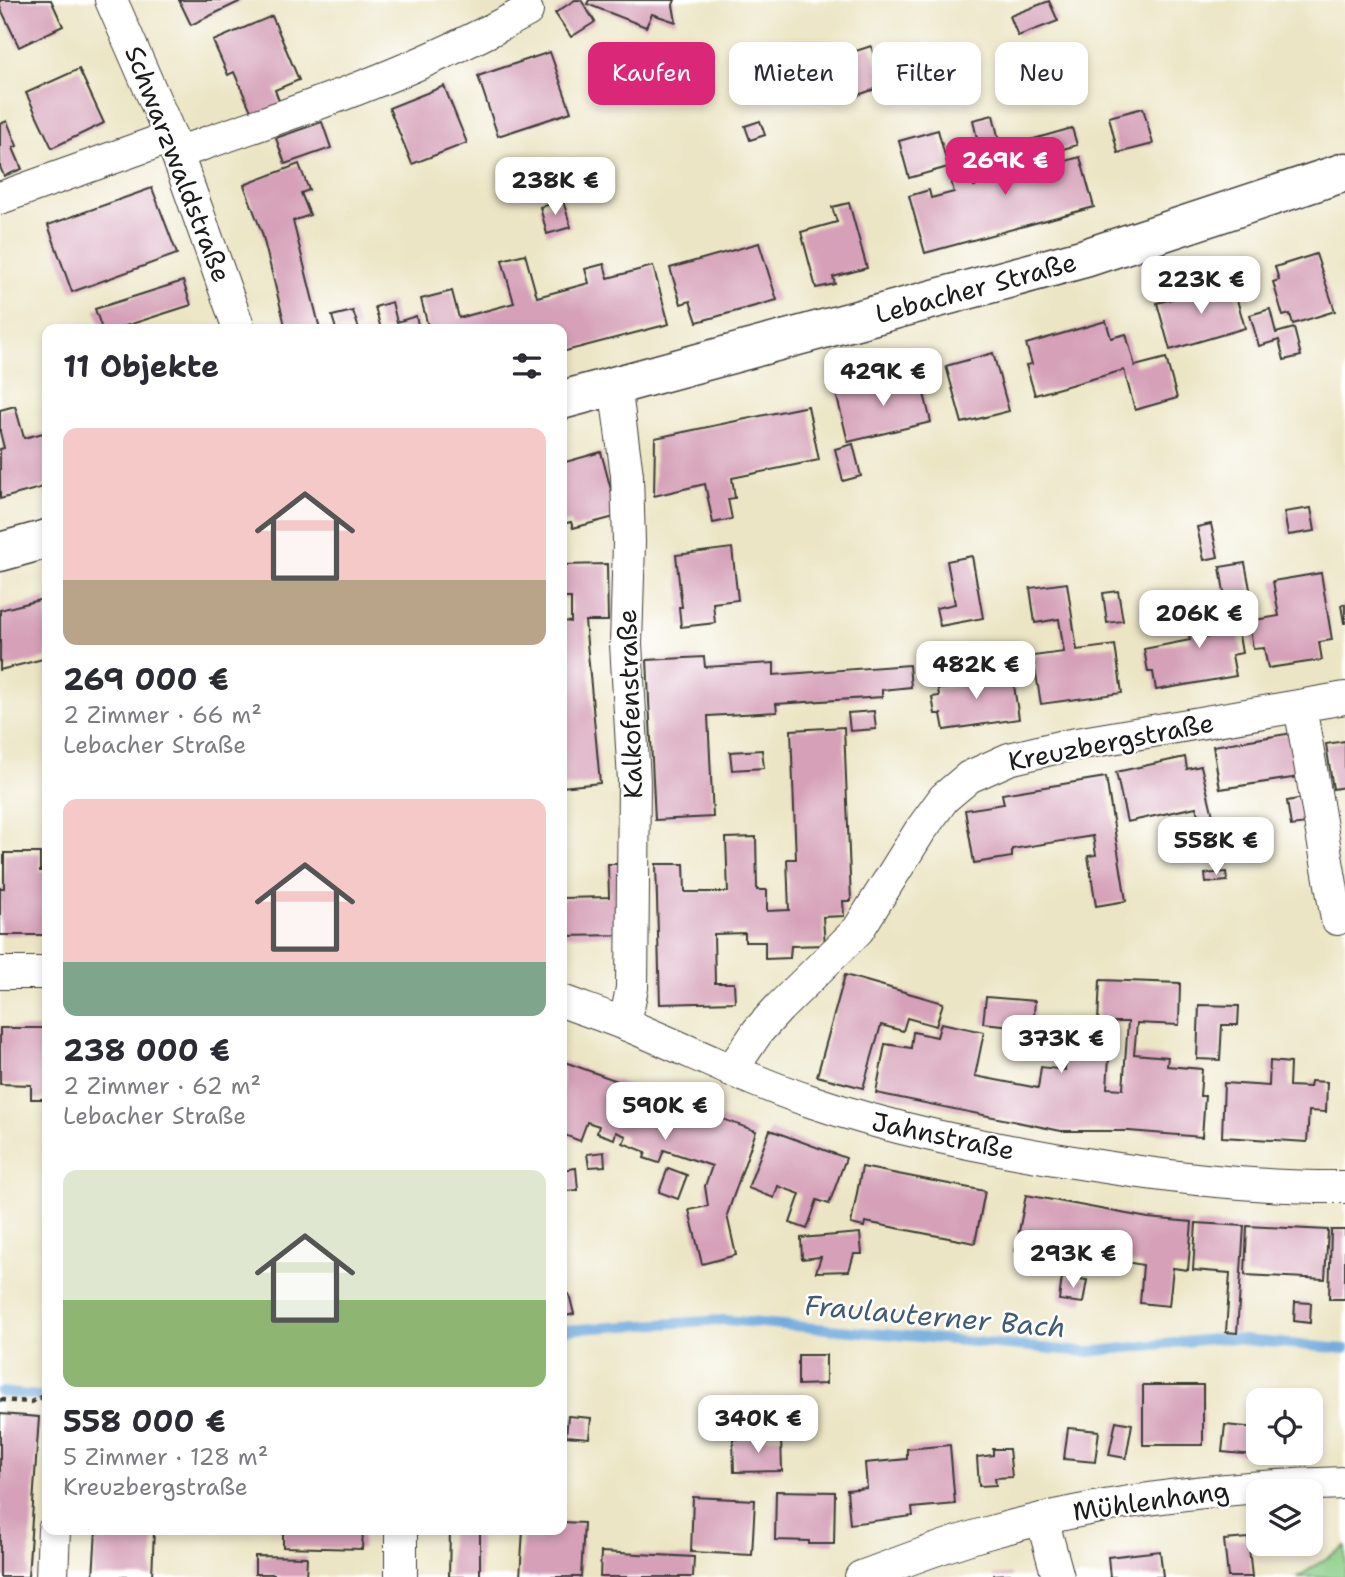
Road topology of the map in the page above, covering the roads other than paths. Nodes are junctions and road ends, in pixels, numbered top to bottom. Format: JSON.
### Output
{"nodes":[{"id":1,"x":111,"y":0,"type":"edge"},
{"id":2,"x":527,"y":11,"type":"dead end"},
{"id":3,"x":174,"y":145,"type":"junction"},
{"id":4,"x":1345,"y":172,"type":"edge"},
{"id":5,"x":0,"y":198,"type":"edge"},
{"id":6,"x":237,"y":324,"type":"edge"},
{"id":7,"x":615,"y":385,"type":"junction"},
{"id":8,"x":567,"y":399,"type":"edge"},
{"id":9,"x":42,"y":540,"type":"edge"},
{"id":10,"x":0,"y":552,"type":"edge"},
{"id":11,"x":1345,"y":698,"type":"edge"},
{"id":12,"x":1300,"y":706,"type":"junction"},
{"id":13,"x":1338,"y":919,"type":"dead end"},
{"id":14,"x":0,"y":973,"type":"edge"},
{"id":15,"x":42,"y":973,"type":"edge"},
{"id":16,"x":567,"y":1003,"type":"edge"},
{"id":17,"x":625,"y":1024,"type":"junction"},
{"id":18,"x":731,"y":1071,"type":"junction"},
{"id":19,"x":1345,"y":1187,"type":"edge"},
{"id":20,"x":1345,"y":1483,"type":"edge"},
{"id":21,"x":1042,"y":1518,"type":"junction"},
{"id":22,"x":54,"y":1535,"type":"edge"},
{"id":23,"x":401,"y":1535,"type":"edge"},
{"id":24,"x":52,"y":1577,"type":"edge"},
{"id":25,"x":401,"y":1577,"type":"edge"},
{"id":26,"x":861,"y":1577,"type":"edge"},
{"id":27,"x":1058,"y":1577,"type":"edge"}],
"edges":[{"from":1,"to":3,"type":"street","name":"Schwarzwaldstraße"},
{"from":2,"to":3,"type":"street"},
{"from":3,"to":5,"type":"street"},
{"from":3,"to":6,"type":"street","name":"Schwarzwaldstraße"},
{"from":4,"to":7,"type":"main road","name":"Lebacher Straße"},
{"from":7,"to":8,"type":"main road","name":"Lebacher Straße"},
{"from":7,"to":17,"type":"street","name":"Kalkofenstraße"},
{"from":9,"to":10,"type":"main road"},
{"from":11,"to":12,"type":"street","name":"Kreuzbergstraße"},
{"from":12,"to":13,"type":"street"},
{"from":12,"to":18,"type":"street","name":"Kreuzbergstraße"},
{"from":14,"to":15,"type":"street"},
{"from":16,"to":17,"type":"street","name":"Jahnstraße"},
{"from":17,"to":18,"type":"street","name":"Jahnstraße"},
{"from":18,"to":19,"type":"street","name":"Jahnstraße"},
{"from":20,"to":21,"type":"street","name":"Mühlenhang"},
{"from":21,"to":26,"type":"street","name":"Mühlenhang"},
{"from":21,"to":27,"type":"street","name":"Mühlenhang"},
{"from":22,"to":24,"type":"street"},
{"from":23,"to":25,"type":"street"}]}
